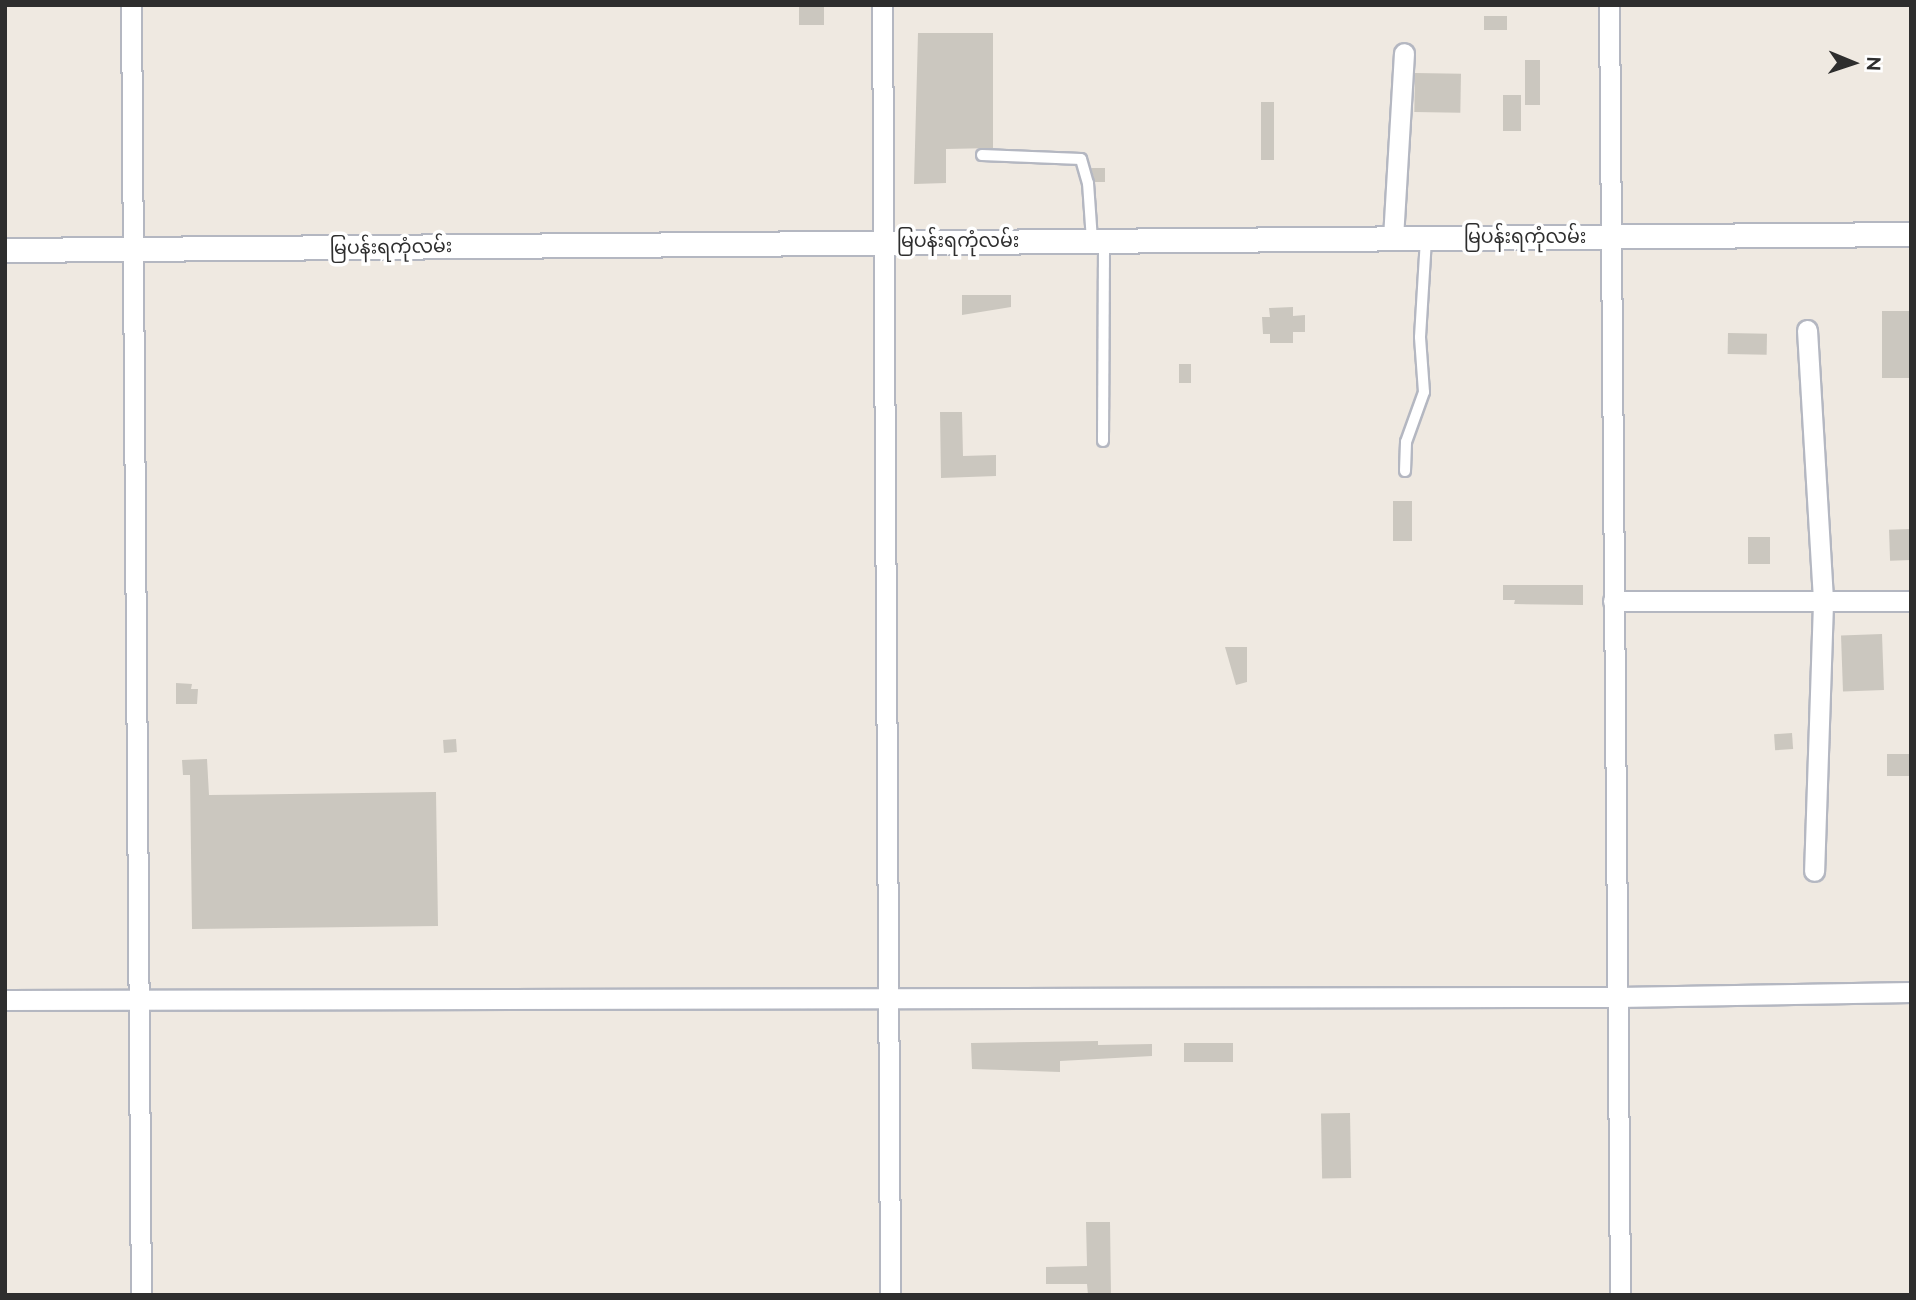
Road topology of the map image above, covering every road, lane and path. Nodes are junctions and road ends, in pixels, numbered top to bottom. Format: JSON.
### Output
{"nodes":[{"id":1,"x":131,"y":5,"type":"edge"},
{"id":2,"x":881,"y":5,"type":"edge"},
{"id":3,"x":1609,"y":5,"type":"edge"},
{"id":4,"x":1404,"y":53,"type":"dead end"},
{"id":5,"x":982,"y":155,"type":"dead end"},
{"id":6,"x":1911,"y":234,"type":"edge"},
{"id":7,"x":1609,"y":236,"type":"junction"},
{"id":8,"x":1394,"y":238,"type":"junction"},
{"id":9,"x":1426,"y":238,"type":"junction"},
{"id":10,"x":1098,"y":240,"type":"junction"},
{"id":11,"x":885,"y":242,"type":"junction"},
{"id":12,"x":5,"y":250,"type":"edge"},
{"id":13,"x":133,"y":250,"type":"junction"},
{"id":14,"x":1807,"y":330,"type":"dead end"},
{"id":15,"x":1103,"y":441,"type":"dead end"},
{"id":16,"x":1405,"y":471,"type":"dead end"},
{"id":17,"x":1613,"y":601,"type":"junction"},
{"id":18,"x":1911,"y":601,"type":"edge"},
{"id":19,"x":1823,"y":603,"type":"junction"},
{"id":20,"x":1814,"y":870,"type":"dead end"},
{"id":21,"x":1911,"y":992,"type":"edge"},
{"id":22,"x":1618,"y":997,"type":"junction"},
{"id":23,"x":889,"y":999,"type":"junction"},
{"id":24,"x":5,"y":1000,"type":"edge"},
{"id":25,"x":141,"y":1000,"type":"junction"},
{"id":26,"x":141,"y":1295,"type":"edge"},
{"id":27,"x":890,"y":1295,"type":"edge"},
{"id":28,"x":1620,"y":1295,"type":"edge"}],
"edges":[{"from":1,"to":13,"type":"street"},
{"from":2,"to":11,"type":"street"},
{"from":3,"to":7,"type":"street"},
{"from":4,"to":8,"type":"street"},
{"from":5,"to":10,"type":"lane"},
{"from":6,"to":7,"type":"street","name":"မြပန်းရကုံလမ်း"},
{"from":7,"to":9,"type":"street","name":"မြပန်းရကုံလမ်း"},
{"from":7,"to":17,"type":"street"},
{"from":8,"to":9,"type":"street","name":"မြပန်းရကုံလမ်း"},
{"from":8,"to":10,"type":"street","name":"မြပန်းရကုံလမ်း"},
{"from":9,"to":16,"type":"lane"},
{"from":10,"to":11,"type":"street","name":"မြပန်းရကုံလမ်း"},
{"from":10,"to":15,"type":"lane"},
{"from":11,"to":13,"type":"street","name":"မြပန်းရကုံလမ်း"},
{"from":11,"to":23,"type":"street"},
{"from":12,"to":13,"type":"street","name":"မြပန်းရကုံလမ်း"},
{"from":13,"to":25,"type":"street"},
{"from":14,"to":19,"type":"street"},
{"from":17,"to":19,"type":"street"},
{"from":17,"to":22,"type":"street"},
{"from":18,"to":19,"type":"street"},
{"from":19,"to":20,"type":"street"},
{"from":21,"to":22,"type":"street"},
{"from":22,"to":23,"type":"street"},
{"from":22,"to":28,"type":"street"},
{"from":23,"to":25,"type":"street"},
{"from":23,"to":27,"type":"street"},
{"from":24,"to":25,"type":"street"},
{"from":25,"to":26,"type":"street"}]}
